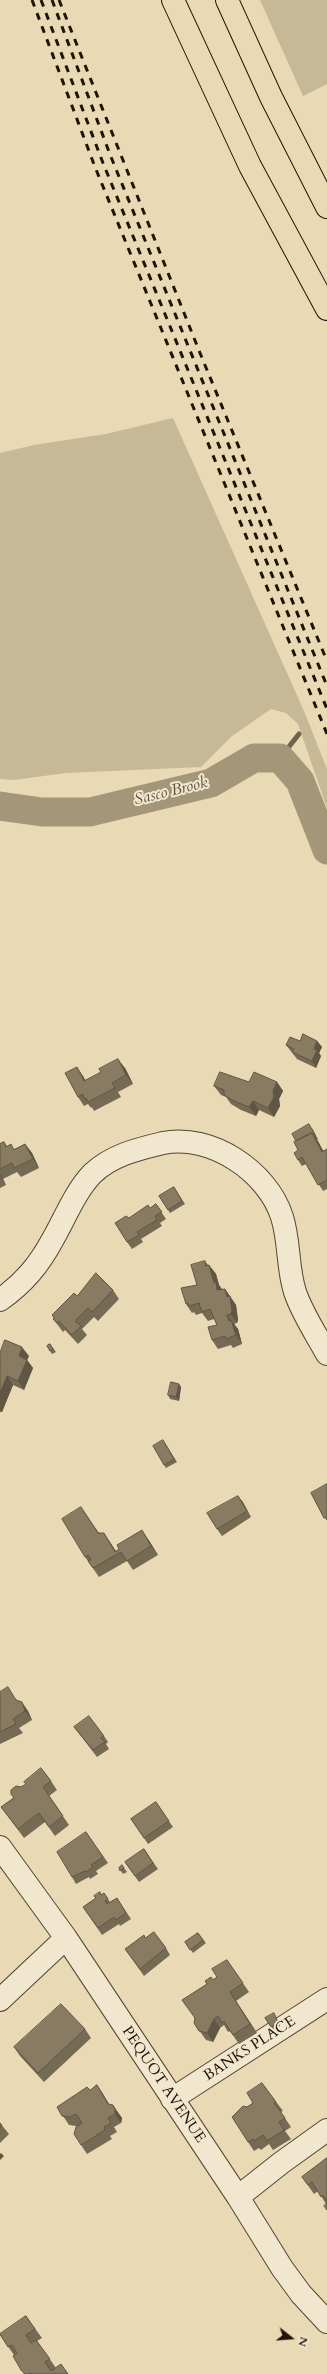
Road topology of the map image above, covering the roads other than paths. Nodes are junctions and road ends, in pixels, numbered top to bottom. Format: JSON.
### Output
{"nodes":[{"id":1,"x":173,"y":0,"type":"edge"},
{"id":2,"x":227,"y":0,"type":"edge"},
{"id":3,"x":327,"y":207,"type":"edge"},
{"id":4,"x":327,"y":309,"type":"edge"},
{"id":5,"x":0,"y":1300,"type":"edge"},
{"id":6,"x":327,"y":1354,"type":"edge"},
{"id":7,"x":0,"y":1847,"type":"edge"},
{"id":8,"x":66,"y":1938,"type":"junction"},
{"id":9,"x":327,"y":1999,"type":"edge"},
{"id":10,"x":0,"y":2000,"type":"edge"},
{"id":11,"x":172,"y":2099,"type":"junction"},
{"id":12,"x":327,"y":2130,"type":"edge"},
{"id":13,"x":238,"y":2197,"type":"junction"},
{"id":14,"x":327,"y":2322,"type":"edge"}],
"edges":[{"from":1,"to":4,"type":"highway"},
{"from":2,"to":3,"type":"highway"},
{"from":5,"to":6,"type":"street"},
{"from":7,"to":8,"type":"street","name":"PEQUOT AVENUE"},
{"from":8,"to":10,"type":"street"},
{"from":8,"to":11,"type":"street","name":"PEQUOT AVENUE"},
{"from":9,"to":11,"type":"street","name":"BANKS PLACE"},
{"from":11,"to":13,"type":"street","name":"PEQUOT AVENUE"},
{"from":12,"to":13,"type":"street"},
{"from":13,"to":14,"type":"street","name":"PEQUOT AVENUE"}]}
